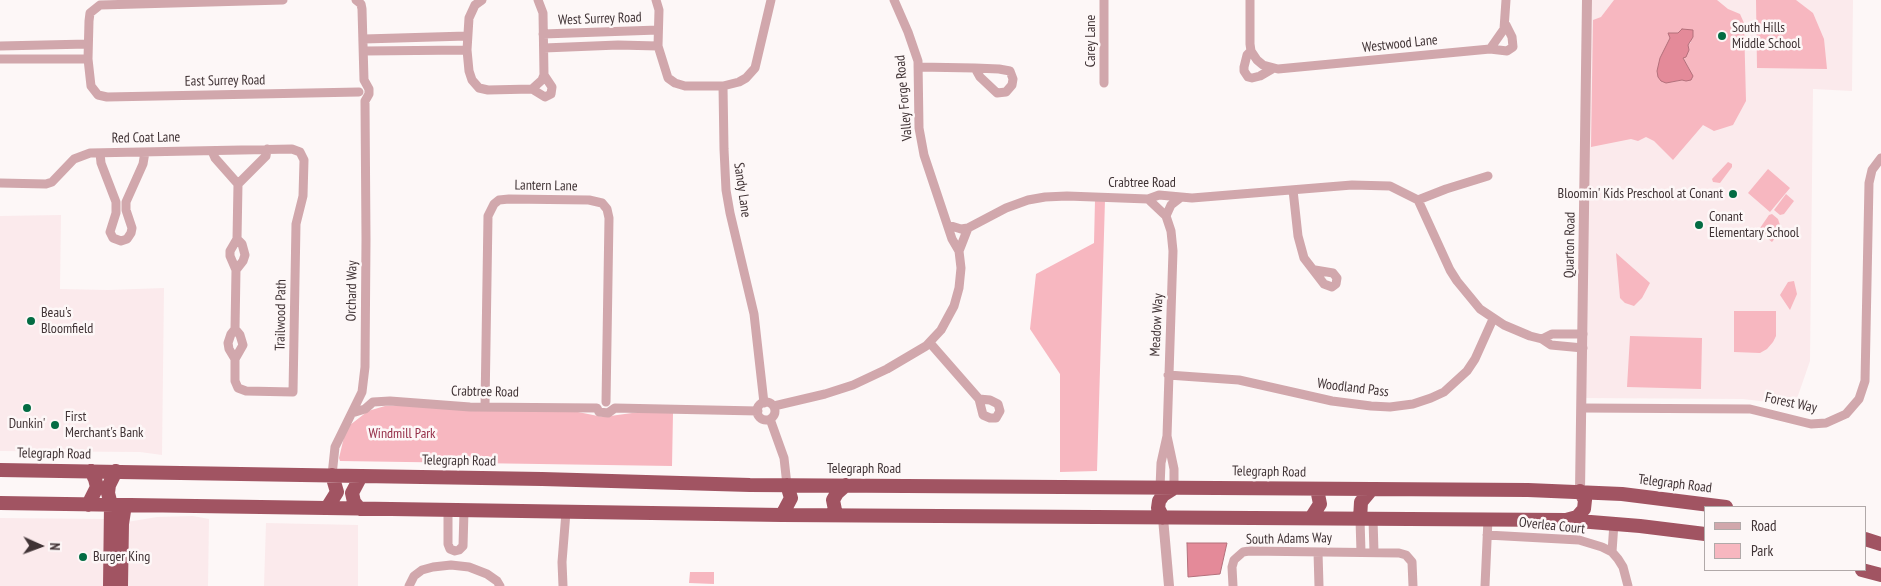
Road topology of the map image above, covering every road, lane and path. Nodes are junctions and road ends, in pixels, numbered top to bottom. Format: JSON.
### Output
{"nodes":[{"id":1,"x":258,"y":0,"type":"edge"},
{"id":2,"x":283,"y":0,"type":"edge"},
{"id":3,"x":482,"y":0,"type":"edge"},
{"id":4,"x":656,"y":0,"type":"edge"},
{"id":5,"x":664,"y":0,"type":"edge"},
{"id":6,"x":771,"y":0,"type":"edge"},
{"id":7,"x":894,"y":0,"type":"edge"},
{"id":8,"x":1104,"y":0,"type":"edge"},
{"id":9,"x":1250,"y":0,"type":"edge"},
{"id":10,"x":1506,"y":0,"type":"edge"},
{"id":11,"x":1587,"y":0,"type":"edge"},
{"id":12,"x":360,"y":2,"type":"edge"},
{"id":13,"x":543,"y":2,"type":"edge"},
{"id":14,"x":659,"y":10,"type":"junction"},
{"id":15,"x":1506,"y":24,"type":"junction"},
{"id":16,"x":658,"y":30,"type":"junction"},
{"id":17,"x":364,"y":39,"type":"junction"},
{"id":18,"x":544,"y":41,"type":"junction"},
{"id":19,"x":466,"y":43,"type":"junction"},
{"id":20,"x":88,"y":44,"type":"junction"},
{"id":21,"x":0,"y":46,"type":"edge"},
{"id":22,"x":658,"y":46,"type":"junction"},
{"id":23,"x":1490,"y":49,"type":"junction"},
{"id":24,"x":364,"y":51,"type":"junction"},
{"id":25,"x":1251,"y":51,"type":"junction"},
{"id":26,"x":0,"y":59,"type":"edge"},
{"id":27,"x":88,"y":59,"type":"junction"},
{"id":28,"x":918,"y":67,"type":"junction"},
{"id":29,"x":975,"y":68,"type":"dead end"},
{"id":30,"x":1272,"y":69,"type":"junction"},
{"id":31,"x":544,"y":75,"type":"junction"},
{"id":32,"x":364,"y":80,"type":"junction"},
{"id":33,"x":1104,"y":83,"type":"dead end"},
{"id":34,"x":724,"y":86,"type":"junction"},
{"id":35,"x":532,"y":89,"type":"junction"},
{"id":36,"x":359,"y":92,"type":"junction"},
{"id":37,"x":364,"y":101,"type":"junction"},
{"id":38,"x":267,"y":149,"type":"junction"},
{"id":39,"x":212,"y":150,"type":"junction"},
{"id":40,"x":144,"y":152,"type":"junction"},
{"id":41,"x":100,"y":153,"type":"junction"},
{"id":42,"x":303,"y":155,"type":"joint"},
{"id":43,"x":1881,"y":158,"type":"edge"},
{"id":44,"x":1488,"y":176,"type":"dead end"},
{"id":45,"x":0,"y":183,"type":"edge"},
{"id":46,"x":238,"y":184,"type":"junction"},
{"id":47,"x":1293,"y":190,"type":"junction"},
{"id":48,"x":1180,"y":198,"type":"junction"},
{"id":49,"x":1148,"y":199,"type":"junction"},
{"id":50,"x":1418,"y":200,"type":"junction"},
{"id":51,"x":1166,"y":216,"type":"junction"},
{"id":52,"x":948,"y":225,"type":"junction"},
{"id":53,"x":968,"y":228,"type":"junction"},
{"id":54,"x":237,"y":239,"type":"junction"},
{"id":55,"x":959,"y":251,"type":"junction"},
{"id":56,"x":236,"y":270,"type":"junction"},
{"id":57,"x":1315,"y":270,"type":"dead end"},
{"id":58,"x":1493,"y":319,"type":"junction"},
{"id":59,"x":235,"y":329,"type":"junction"},
{"id":60,"x":1583,"y":334,"type":"junction"},
{"id":61,"x":1542,"y":339,"type":"junction"},
{"id":62,"x":930,"y":343,"type":"junction"},
{"id":63,"x":1583,"y":348,"type":"junction"},
{"id":64,"x":235,"y":359,"type":"junction"},
{"id":65,"x":1168,"y":375,"type":"junction"},
{"id":66,"x":362,"y":392,"type":"junction"},
{"id":67,"x":979,"y":399,"type":"dead end"},
{"id":68,"x":373,"y":402,"type":"junction"},
{"id":69,"x":606,"y":402,"type":"junction"},
{"id":70,"x":764,"y":402,"type":"junction"},
{"id":71,"x":774,"y":406,"type":"junction"},
{"id":72,"x":485,"y":407,"type":"junction"},
{"id":73,"x":596,"y":408,"type":"junction"},
{"id":74,"x":615,"y":408,"type":"junction"},
{"id":75,"x":1582,"y":408,"type":"junction"},
{"id":76,"x":758,"y":411,"type":"junction"},
{"id":77,"x":352,"y":413,"type":"junction"},
{"id":78,"x":770,"y":418,"type":"junction"},
{"id":79,"x":1167,"y":436,"type":"junction"},
{"id":80,"x":0,"y":470,"type":"edge"},
{"id":81,"x":91,"y":471,"type":"junction"},
{"id":82,"x":116,"y":472,"type":"junction"},
{"id":83,"x":332,"y":475,"type":"junction"},
{"id":84,"x":361,"y":476,"type":"junction"},
{"id":85,"x":787,"y":485,"type":"junction"},
{"id":86,"x":846,"y":486,"type":"junction"},
{"id":87,"x":1167,"y":488,"type":"junction"},
{"id":88,"x":1317,"y":489,"type":"junction"},
{"id":89,"x":1371,"y":490,"type":"junction"},
{"id":90,"x":1580,"y":491,"type":"junction"},
{"id":91,"x":0,"y":503,"type":"edge"},
{"id":92,"x":88,"y":504,"type":"junction"},
{"id":93,"x":111,"y":505,"type":"junction"},
{"id":94,"x":125,"y":505,"type":"junction"},
{"id":95,"x":1719,"y":506,"type":"edge"},
{"id":96,"x":327,"y":508,"type":"junction"},
{"id":97,"x":360,"y":509,"type":"junction"},
{"id":98,"x":448,"y":510,"type":"junction"},
{"id":99,"x":464,"y":511,"type":"junction"},
{"id":100,"x":566,"y":512,"type":"junction"},
{"id":101,"x":782,"y":515,"type":"junction"},
{"id":102,"x":836,"y":515,"type":"junction"},
{"id":103,"x":1163,"y":518,"type":"junction"},
{"id":104,"x":1311,"y":518,"type":"junction"},
{"id":105,"x":1367,"y":519,"type":"junction"},
{"id":106,"x":1488,"y":519,"type":"junction"},
{"id":107,"x":1566,"y":520,"type":"junction"},
{"id":108,"x":1614,"y":523,"type":"junction"},
{"id":109,"x":1704,"y":534,"type":"edge"},
{"id":110,"x":1487,"y":535,"type":"junction"},
{"id":111,"x":1866,"y":539,"type":"edge"},
{"id":112,"x":1881,"y":544,"type":"edge"},
{"id":113,"x":456,"y":550,"type":"junction"},
{"id":114,"x":1318,"y":552,"type":"junction"},
{"id":115,"x":1361,"y":552,"type":"junction"},
{"id":116,"x":1374,"y":552,"type":"junction"},
{"id":117,"x":1612,"y":552,"type":"junction"},
{"id":118,"x":455,"y":565,"type":"junction"},
{"id":119,"x":1865,"y":571,"type":"edge"},
{"id":120,"x":1881,"y":576,"type":"edge"},
{"id":121,"x":110,"y":586,"type":"edge"},
{"id":122,"x":121,"y":586,"type":"edge"},
{"id":123,"x":409,"y":586,"type":"edge"},
{"id":124,"x":500,"y":586,"type":"edge"},
{"id":125,"x":562,"y":586,"type":"edge"},
{"id":126,"x":1169,"y":586,"type":"edge"},
{"id":127,"x":1233,"y":586,"type":"edge"},
{"id":128,"x":1319,"y":586,"type":"edge"},
{"id":129,"x":1413,"y":586,"type":"edge"},
{"id":130,"x":1485,"y":586,"type":"edge"},
{"id":131,"x":1628,"y":586,"type":"edge"}],
"edges":[{"from":1,"to":2,"type":"street"},
{"from":1,"to":20,"type":"street"},
{"from":3,"to":19,"type":"street"},
{"from":4,"to":14,"type":"street"},
{"from":5,"to":14,"type":"street"},
{"from":6,"to":34,"type":"street"},
{"from":7,"to":28,"type":"street","name":"Valley Forge Road"},
{"from":8,"to":33,"type":"street","name":"Carey Lane"},
{"from":9,"to":25,"type":"street"},
{"from":10,"to":15,"type":"street"},
{"from":11,"to":60,"type":"street","name":"Quarton Road"},
{"from":12,"to":17,"type":"street","name":"Orchard Way"},
{"from":13,"to":18,"type":"street","name":"West Surrey Road"},
{"from":14,"to":16,"type":"street"},
{"from":15,"to":23,"type":"street"},
{"from":15,"to":23,"type":"street","name":"Westwood Lane"},
{"from":16,"to":18,"type":"street","name":"West Surrey Road"},
{"from":16,"to":22,"type":"street"},
{"from":17,"to":19,"type":"street"},
{"from":17,"to":24,"type":"street","name":"Orchard Way"},
{"from":18,"to":22,"type":"street"},
{"from":18,"to":31,"type":"street"},
{"from":19,"to":24,"type":"street"},
{"from":19,"to":35,"type":"street"},
{"from":20,"to":21,"type":"street"},
{"from":20,"to":27,"type":"street"},
{"from":22,"to":34,"type":"street"},
{"from":23,"to":30,"type":"street","name":"Westwood Lane"},
{"from":24,"to":32,"type":"street","name":"Orchard Way"},
{"from":25,"to":30,"type":"street"},
{"from":25,"to":30,"type":"street","name":"Westwood Lane"},
{"from":26,"to":27,"type":"street"},
{"from":27,"to":36,"type":"street","name":"East Surrey Road"},
{"from":28,"to":29,"type":"street"},
{"from":28,"to":52,"type":"street","name":"Valley Forge Road"},
{"from":31,"to":35,"type":"street"},
{"from":31,"to":35,"type":"street"},
{"from":32,"to":36,"type":"street","name":"Orchard Way"},
{"from":32,"to":37,"type":"street","name":"Orchard Way"},
{"from":34,"to":70,"type":"street","name":"Sandy Lane"},
{"from":36,"to":37,"type":"street","name":"Orchard Way"},
{"from":37,"to":66,"type":"street","name":"Orchard Way"},
{"from":38,"to":39,"type":"street","name":"Red Coat Lane"},
{"from":38,"to":42,"type":"street","name":"Red Coat Lane"},
{"from":38,"to":46,"type":"street"},
{"from":39,"to":40,"type":"street","name":"Red Coat Lane"},
{"from":39,"to":46,"type":"street"},
{"from":40,"to":41,"type":"street","name":"Red Coat Lane"},
{"from":40,"to":41,"type":"street"},
{"from":41,"to":45,"type":"street","name":"Red Coat Lane"},
{"from":42,"to":64,"type":"street","name":"Trailwood Path"},
{"from":43,"to":75,"type":"street","name":"Forest Way"},
{"from":44,"to":50,"type":"street"},
{"from":46,"to":54,"type":"street","name":"Trailwood Path"},
{"from":47,"to":48,"type":"street","name":"Crabtree Road"},
{"from":47,"to":50,"type":"street","name":"Crabtree Road"},
{"from":47,"to":57,"type":"street"},
{"from":48,"to":49,"type":"street","name":"Crabtree Road"},
{"from":48,"to":51,"type":"street"},
{"from":49,"to":51,"type":"street"},
{"from":49,"to":53,"type":"street","name":"Crabtree Road"},
{"from":50,"to":58,"type":"street"},
{"from":51,"to":65,"type":"street","name":"Meadow Way"},
{"from":52,"to":53,"type":"street"},
{"from":52,"to":55,"type":"street","name":"Valley Forge Road"},
{"from":53,"to":55,"type":"street"},
{"from":54,"to":56,"type":"street","name":"Trailwood Path"},
{"from":54,"to":56,"type":"street","name":"Trailwood Path"},
{"from":55,"to":62,"type":"street"},
{"from":56,"to":59,"type":"street","name":"Trailwood Path"},
{"from":58,"to":61,"type":"street"},
{"from":58,"to":65,"type":"street","name":"Woodland Pass"},
{"from":59,"to":64,"type":"street","name":"Trailwood Path"},
{"from":59,"to":64,"type":"street","name":"Trailwood Path"},
{"from":60,"to":61,"type":"street"},
{"from":60,"to":63,"type":"street","name":"Quarton Road"},
{"from":61,"to":63,"type":"street"},
{"from":62,"to":67,"type":"street"},
{"from":62,"to":71,"type":"street"},
{"from":63,"to":75,"type":"street","name":"Quarton Road"},
{"from":65,"to":79,"type":"street","name":"Meadow Way"},
{"from":66,"to":68,"type":"street"},
{"from":66,"to":77,"type":"street","name":"Orchard Way"},
{"from":68,"to":72,"type":"street","name":"Crabtree Road"},
{"from":68,"to":77,"type":"street","name":"Crabtree Road"},
{"from":69,"to":72,"type":"street","name":"Lantern Lane"},
{"from":69,"to":73,"type":"street"},
{"from":69,"to":74,"type":"street"},
{"from":70,"to":71,"type":"street"},
{"from":70,"to":76,"type":"street"},
{"from":71,"to":78,"type":"street"},
{"from":72,"to":73,"type":"street","name":"Crabtree Road"},
{"from":73,"to":74,"type":"street","name":"Crabtree Road"},
{"from":74,"to":76,"type":"street","name":"Crabtree Road"},
{"from":75,"to":90,"type":"street","name":"Quarton Road"},
{"from":76,"to":78,"type":"street"},
{"from":77,"to":83,"type":"street","name":"Orchard Way"},
{"from":78,"to":85,"type":"street"},
{"from":79,"to":87,"type":"street","name":"Meadow Way"},
{"from":79,"to":87,"type":"street","name":"Meadow Way"},
{"from":80,"to":81,"type":"highway","name":"Telegraph Road"},
{"from":81,"to":82,"type":"highway","name":"Telegraph Road"},
{"from":81,"to":92,"type":"highway"},
{"from":82,"to":83,"type":"highway","name":"Telegraph Road"},
{"from":82,"to":93,"type":"highway"},
{"from":83,"to":84,"type":"highway","name":"Telegraph Road"},
{"from":83,"to":96,"type":"highway"},
{"from":84,"to":85,"type":"highway","name":"Telegraph Road"},
{"from":84,"to":97,"type":"highway"},
{"from":85,"to":86,"type":"highway","name":"Telegraph Road"},
{"from":85,"to":101,"type":"highway"},
{"from":86,"to":87,"type":"highway","name":"Telegraph Road"},
{"from":86,"to":102,"type":"highway"},
{"from":87,"to":88,"type":"highway","name":"Telegraph Road"},
{"from":87,"to":103,"type":"highway"},
{"from":88,"to":89,"type":"highway","name":"Telegraph Road"},
{"from":88,"to":104,"type":"highway"},
{"from":89,"to":90,"type":"highway","name":"Telegraph Road"},
{"from":89,"to":105,"type":"highway"},
{"from":90,"to":95,"type":"highway","name":"Telegraph Road"},
{"from":90,"to":107,"type":"highway"},
{"from":91,"to":92,"type":"highway"},
{"from":92,"to":93,"type":"highway"},
{"from":93,"to":94,"type":"highway"},
{"from":93,"to":121,"type":"highway"},
{"from":94,"to":96,"type":"highway"},
{"from":94,"to":122,"type":"highway"},
{"from":96,"to":97,"type":"highway"},
{"from":97,"to":98,"type":"highway"},
{"from":98,"to":99,"type":"highway"},
{"from":98,"to":113,"type":"street"},
{"from":99,"to":100,"type":"highway"},
{"from":99,"to":113,"type":"street"},
{"from":100,"to":101,"type":"highway"},
{"from":100,"to":125,"type":"street"},
{"from":101,"to":102,"type":"highway"},
{"from":102,"to":103,"type":"highway"},
{"from":103,"to":104,"type":"highway"},
{"from":103,"to":126,"type":"street"},
{"from":104,"to":105,"type":"highway"},
{"from":105,"to":106,"type":"highway"},
{"from":105,"to":115,"type":"street"},
{"from":105,"to":116,"type":"street"},
{"from":106,"to":107,"type":"highway"},
{"from":106,"to":110,"type":"street"},
{"from":107,"to":108,"type":"highway"},
{"from":108,"to":109,"type":"highway"},
{"from":108,"to":117,"type":"street"},
{"from":110,"to":117,"type":"street","name":"Overlea Court"},
{"from":110,"to":130,"type":"street"},
{"from":111,"to":112,"type":"highway"},
{"from":113,"to":118,"type":"street"},
{"from":114,"to":115,"type":"street","name":"South Adams Way"},
{"from":114,"to":127,"type":"street","name":"South Adams Way"},
{"from":114,"to":128,"type":"street"},
{"from":115,"to":116,"type":"street","name":"South Adams Way"},
{"from":116,"to":129,"type":"street","name":"South Adams Way"},
{"from":117,"to":131,"type":"street"},
{"from":118,"to":123,"type":"street"},
{"from":118,"to":124,"type":"street"},
{"from":119,"to":120,"type":"highway"}]}
